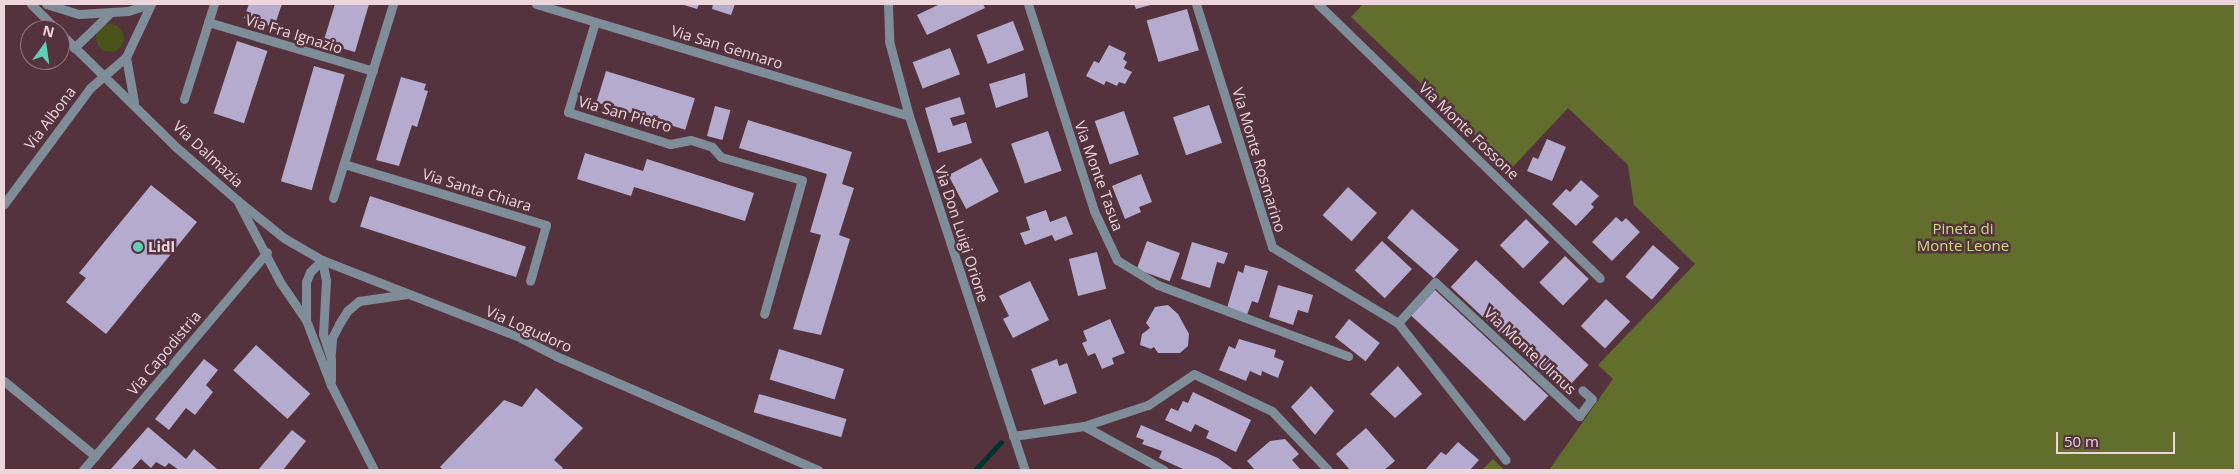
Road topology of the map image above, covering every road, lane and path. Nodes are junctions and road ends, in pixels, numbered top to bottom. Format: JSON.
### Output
{"nodes":[{"id":1,"x":31,"y":4,"type":"edge"},
{"id":2,"x":46,"y":4,"type":"edge"},
{"id":3,"x":150,"y":4,"type":"edge"},
{"id":4,"x":214,"y":4,"type":"edge"},
{"id":5,"x":393,"y":4,"type":"edge"},
{"id":6,"x":536,"y":4,"type":"edge"},
{"id":7,"x":888,"y":4,"type":"edge"},
{"id":8,"x":1028,"y":4,"type":"edge"},
{"id":9,"x":1196,"y":4,"type":"edge"},
{"id":10,"x":1318,"y":4,"type":"edge"},
{"id":11,"x":110,"y":13,"type":"junction"},
{"id":12,"x":47,"y":20,"type":"edge"},
{"id":13,"x":208,"y":22,"type":"junction"},
{"id":14,"x":595,"y":22,"type":"junction"},
{"id":15,"x":70,"y":44,"type":"edge"},
{"id":16,"x":74,"y":48,"type":"junction"},
{"id":17,"x":126,"y":57,"type":"junction"},
{"id":18,"x":372,"y":71,"type":"junction"},
{"id":19,"x":103,"y":75,"type":"junction"},
{"id":20,"x":184,"y":99,"type":"dead end"},
{"id":21,"x":134,"y":102,"type":"junction"},
{"id":22,"x":909,"y":116,"type":"junction"},
{"id":23,"x":344,"y":164,"type":"junction"},
{"id":24,"x":333,"y":198,"type":"dead end"},
{"id":25,"x":237,"y":200,"type":"junction"},
{"id":26,"x":4,"y":204,"type":"edge"},
{"id":27,"x":267,"y":252,"type":"junction"},
{"id":28,"x":322,"y":260,"type":"junction"},
{"id":29,"x":1600,"y":278,"type":"dead end"},
{"id":30,"x":530,"y":281,"type":"dead end"},
{"id":31,"x":408,"y":294,"type":"junction"},
{"id":32,"x":764,"y":314,"type":"dead end"},
{"id":33,"x":306,"y":320,"type":"junction"},
{"id":34,"x":1398,"y":323,"type":"junction"},
{"id":35,"x":1348,"y":356,"type":"dead end"},
{"id":36,"x":331,"y":358,"type":"junction"},
{"id":37,"x":4,"y":381,"type":"edge"},
{"id":38,"x":331,"y":385,"type":"junction"},
{"id":39,"x":1582,"y":390,"type":"dead end"},
{"id":40,"x":1084,"y":426,"type":"junction"},
{"id":41,"x":1013,"y":436,"type":"junction"},
{"id":42,"x":95,"y":456,"type":"junction"},
{"id":43,"x":1506,"y":460,"type":"dead end"},
{"id":44,"x":83,"y":470,"type":"edge"},
{"id":45,"x":374,"y":470,"type":"edge"},
{"id":46,"x":818,"y":470,"type":"edge"},
{"id":47,"x":1025,"y":470,"type":"edge"},
{"id":48,"x":1164,"y":470,"type":"edge"},
{"id":49,"x":1328,"y":470,"type":"edge"}],
"edges":[{"from":1,"to":12,"type":"street"},
{"from":2,"to":11,"type":"street"},
{"from":3,"to":11,"type":"street"},
{"from":3,"to":17,"type":"street"},
{"from":4,"to":13,"type":"street"},
{"from":5,"to":18,"type":"street"},
{"from":6,"to":14,"type":"street","name":"Via San Gennaro"},
{"from":7,"to":22,"type":"street","name":"Via Don Luigi Orione"},
{"from":8,"to":35,"type":"street","name":"Via Monte Tasua"},
{"from":9,"to":34,"type":"street","name":"Via Monte Rosmarino"},
{"from":10,"to":29,"type":"street","name":"Via Monte Fossone"},
{"from":11,"to":16,"type":"street"},
{"from":13,"to":18,"type":"street","name":"Via Fra Ignazio"},
{"from":13,"to":20,"type":"street"},
{"from":14,"to":22,"type":"street","name":"Via San Gennaro"},
{"from":14,"to":32,"type":"street","name":"Via San Pietro"},
{"from":15,"to":16,"type":"street","name":"Via Dalmazia"},
{"from":16,"to":19,"type":"street","name":"Via Dalmazia"},
{"from":17,"to":19,"type":"street","name":"Via Albona"},
{"from":17,"to":21,"type":"street"},
{"from":18,"to":23,"type":"street"},
{"from":19,"to":21,"type":"street","name":"Via Dalmazia"},
{"from":19,"to":26,"type":"street","name":"Via Albona"},
{"from":21,"to":25,"type":"street","name":"Via Dalmazia"},
{"from":22,"to":41,"type":"street","name":"Via Don Luigi Orione"},
{"from":23,"to":24,"type":"street"},
{"from":23,"to":30,"type":"street","name":"Via Santa Chiara"},
{"from":25,"to":27,"type":"street","name":"Via Dalmazia"},
{"from":25,"to":28,"type":"street","name":"Via Logudoro"},
{"from":27,"to":33,"type":"street","name":"Via Dalmazia"},
{"from":27,"to":42,"type":"street","name":"Via Capodistria"},
{"from":28,"to":31,"type":"street","name":"Via Logudoro"},
{"from":28,"to":33,"type":"street","name":"Via Dalmazia"},
{"from":28,"to":36,"type":"street","name":"Via Dalmazia"},
{"from":31,"to":36,"type":"street","name":"Via Dalmazia"},
{"from":31,"to":46,"type":"street","name":"Via Logudoro"},
{"from":33,"to":38,"type":"street","name":"Via Dalmazia"},
{"from":34,"to":39,"type":"street","name":"Via Monte Ulmus"},
{"from":34,"to":43,"type":"street","name":"Via Monte Rosmarino"},
{"from":36,"to":38,"type":"street","name":"Via Dalmazia"},
{"from":37,"to":42,"type":"street"},
{"from":38,"to":45,"type":"street","name":"Via Dalmazia"},
{"from":40,"to":41,"type":"street"},
{"from":40,"to":48,"type":"street"},
{"from":40,"to":49,"type":"street"},
{"from":41,"to":47,"type":"street","name":"Via Don Luigi Orione"},
{"from":42,"to":44,"type":"street","name":"Via Capodistria"}]}
